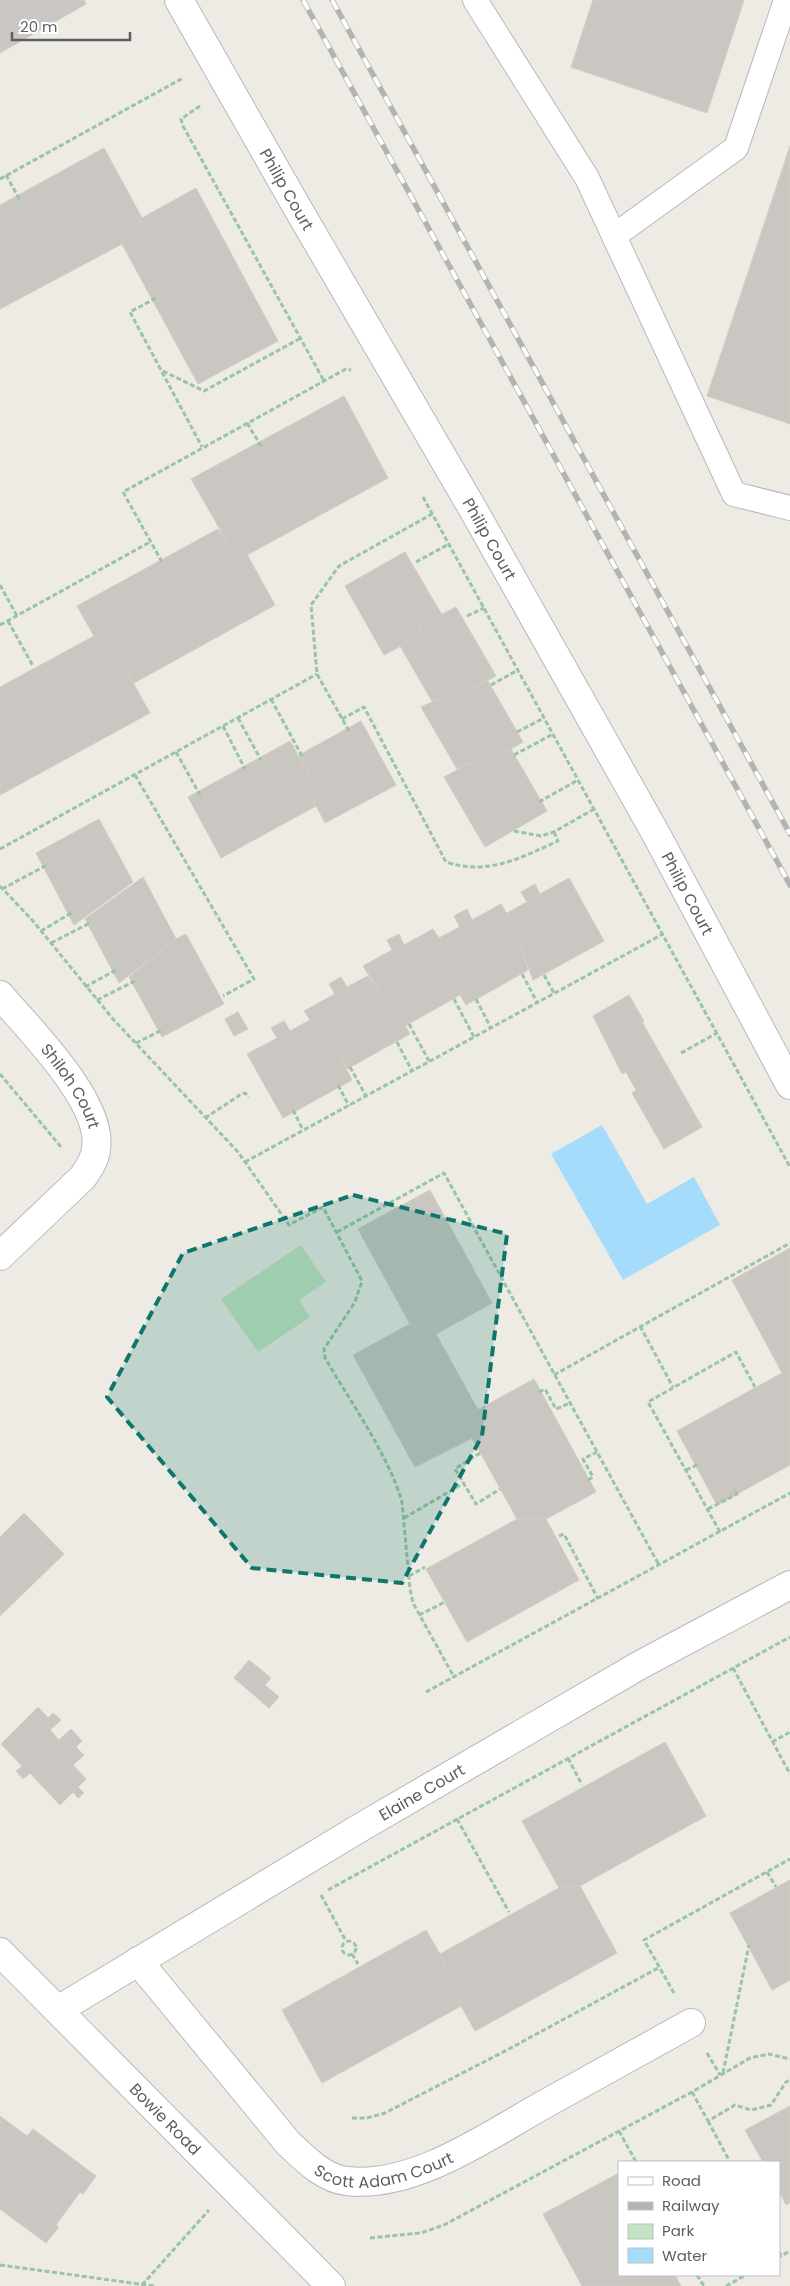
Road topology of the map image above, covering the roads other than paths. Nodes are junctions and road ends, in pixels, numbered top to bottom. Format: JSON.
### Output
{"nodes":[{"id":1,"x":180,"y":0,"type":"edge"},
{"id":2,"x":475,"y":0,"type":"edge"},
{"id":3,"x":786,"y":0,"type":"edge"},
{"id":4,"x":614,"y":236,"type":"junction"},
{"id":5,"x":790,"y":508,"type":"edge"},
{"id":6,"x":0,"y":995,"type":"edge"},
{"id":7,"x":790,"y":1085,"type":"edge"},
{"id":8,"x":0,"y":1256,"type":"edge"},
{"id":9,"x":790,"y":1585,"type":"edge"},
{"id":10,"x":0,"y":1952,"type":"edge"},
{"id":11,"x":138,"y":1961,"type":"junction"},
{"id":12,"x":58,"y":2010,"type":"junction"},
{"id":13,"x":691,"y":2023,"type":"road end"},
{"id":14,"x":331,"y":2286,"type":"edge"}],
"edges":[{"from":1,"to":7,"type":"street","name":"Philip Court"},
{"from":2,"to":4,"type":"lane"},
{"from":3,"to":4,"type":"lane"},
{"from":4,"to":5,"type":"lane"},
{"from":6,"to":8,"type":"street","name":"Shiloh Court"},
{"from":9,"to":11,"type":"street","name":"Elaine Court"},
{"from":10,"to":12,"type":"street","name":"Bowie Road"},
{"from":11,"to":12,"type":"street","name":"Elaine Court"},
{"from":11,"to":13,"type":"street","name":"Scott Adam Court"},
{"from":12,"to":14,"type":"street","name":"Bowie Road"}]}
